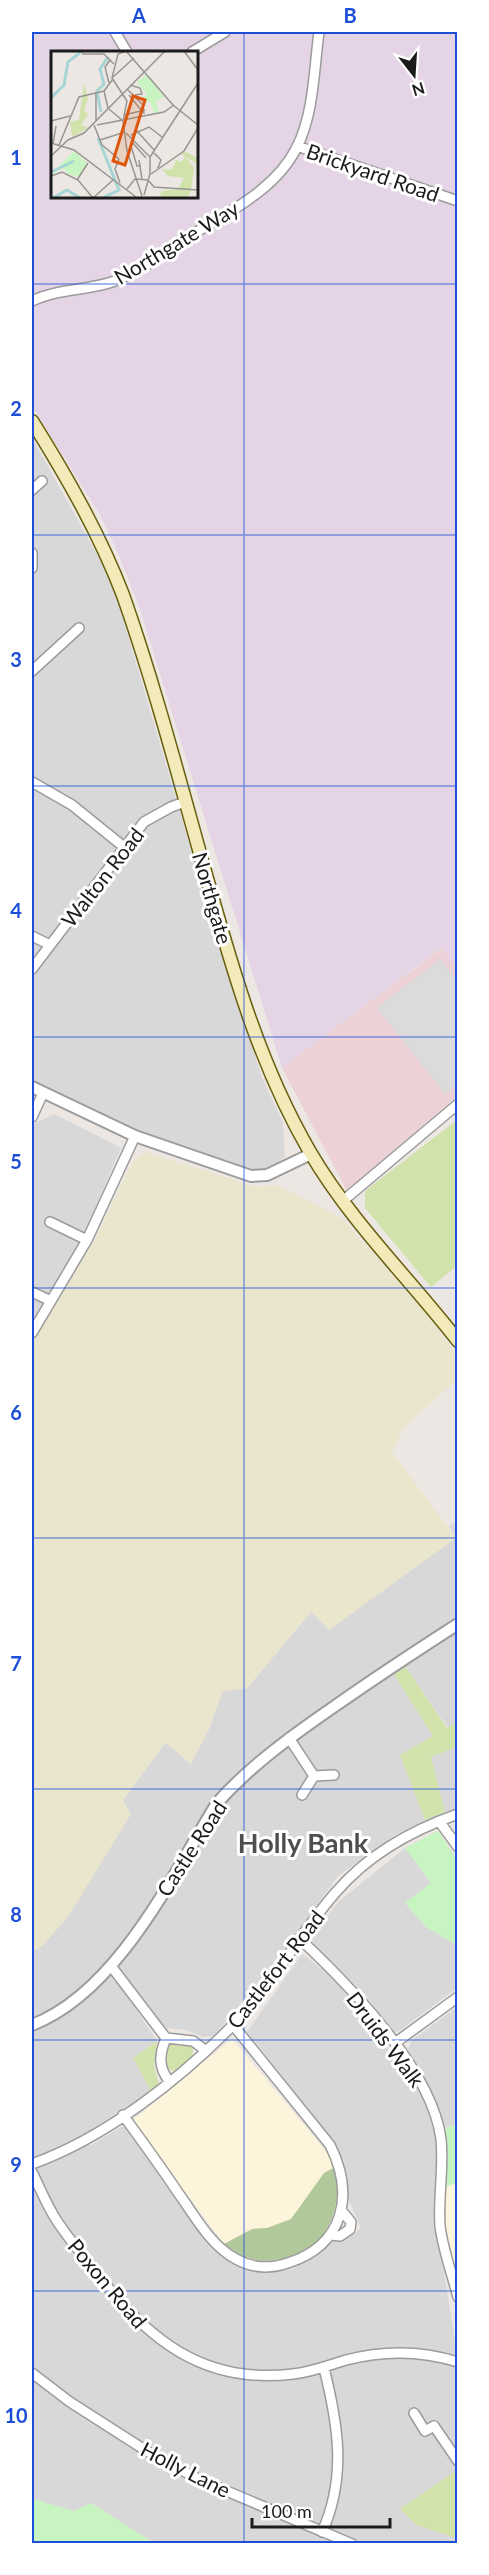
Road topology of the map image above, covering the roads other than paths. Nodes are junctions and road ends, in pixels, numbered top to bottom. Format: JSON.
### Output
{"nodes":[{"id":1,"x":115,"y":32,"type":"edge"},
{"id":2,"x":225,"y":32,"type":"edge"},
{"id":3,"x":319,"y":32,"type":"edge"},
{"id":4,"x":126,"y":51,"type":"edge"},
{"id":5,"x":194,"y":51,"type":"edge"},
{"id":6,"x":297,"y":146,"type":"junction"},
{"id":7,"x":458,"y":201,"type":"edge"},
{"id":8,"x":32,"y":301,"type":"edge"},
{"id":9,"x":32,"y":421,"type":"edge"},
{"id":10,"x":42,"y":481,"type":"dead end"},
{"id":11,"x":32,"y":490,"type":"edge"},
{"id":12,"x":32,"y":553,"type":"edge"},
{"id":13,"x":32,"y":568,"type":"edge"},
{"id":14,"x":79,"y":628,"type":"dead end"},
{"id":15,"x":32,"y":670,"type":"edge"},
{"id":16,"x":32,"y":782,"type":"edge"},
{"id":17,"x":186,"y":802,"type":"junction"},
{"id":18,"x":124,"y":847,"type":"junction"},
{"id":19,"x":32,"y":936,"type":"edge"},
{"id":20,"x":50,"y":945,"type":"junction"},
{"id":21,"x":32,"y":969,"type":"edge"},
{"id":22,"x":32,"y":1087,"type":"edge"},
{"id":23,"x":43,"y":1093,"type":"junction"},
{"id":24,"x":458,"y":1104,"type":"edge"},
{"id":25,"x":32,"y":1117,"type":"edge"},
{"id":26,"x":135,"y":1136,"type":"junction"},
{"id":27,"x":311,"y":1154,"type":"junction"},
{"id":28,"x":344,"y":1200,"type":"junction"},
{"id":29,"x":50,"y":1222,"type":"dead end"},
{"id":30,"x":87,"y":1240,"type":"junction"},
{"id":31,"x":32,"y":1292,"type":"edge"},
{"id":32,"x":51,"y":1301,"type":"junction"},
{"id":33,"x":32,"y":1333,"type":"edge"},
{"id":34,"x":458,"y":1341,"type":"edge"},
{"id":35,"x":458,"y":1624,"type":"edge"},
{"id":36,"x":289,"y":1738,"type":"junction"},
{"id":37,"x":334,"y":1775,"type":"dead end"},
{"id":38,"x":314,"y":1776,"type":"junction"},
{"id":39,"x":302,"y":1795,"type":"dead end"},
{"id":40,"x":458,"y":1814,"type":"edge"},
{"id":41,"x":439,"y":1821,"type":"junction"},
{"id":42,"x":458,"y":1847,"type":"edge"},
{"id":43,"x":300,"y":1939,"type":"junction"},
{"id":44,"x":111,"y":1966,"type":"junction"},
{"id":45,"x":458,"y":1998,"type":"edge"},
{"id":46,"x":32,"y":2025,"type":"edge"},
{"id":47,"x":233,"y":2025,"type":"junction"},
{"id":48,"x":166,"y":2038,"type":"junction"},
{"id":49,"x":394,"y":2043,"type":"junction"},
{"id":50,"x":205,"y":2050,"type":"junction"},
{"id":51,"x":170,"y":2082,"type":"junction"},
{"id":52,"x":123,"y":2115,"type":"junction"},
{"id":53,"x":32,"y":2164,"type":"edge"},
{"id":54,"x":32,"y":2172,"type":"edge"},
{"id":55,"x":341,"y":2210,"type":"junction"},
{"id":56,"x":331,"y":2235,"type":"junction"},
{"id":57,"x":454,"y":2269,"type":"edge"},
{"id":58,"x":458,"y":2297,"type":"edge"},
{"id":59,"x":458,"y":2362,"type":"edge"},
{"id":60,"x":324,"y":2368,"type":"junction"},
{"id":61,"x":32,"y":2373,"type":"edge"},
{"id":62,"x":414,"y":2413,"type":"dead end"},
{"id":63,"x":457,"y":2457,"type":"edge"},
{"id":64,"x":322,"y":2532,"type":"junction"},
{"id":65,"x":352,"y":2544,"type":"edge"}],
"edges":[{"from":1,"to":4,"type":"street"},
{"from":2,"to":5,"type":"street"},
{"from":3,"to":6,"type":"street","name":"Brickyard Road"},
{"from":6,"to":7,"type":"street","name":"Brickyard Road"},
{"from":6,"to":8,"type":"street","name":"Northgate Way"},
{"from":9,"to":17,"type":"main road","name":"Northgate"},
{"from":10,"to":11,"type":"street"},
{"from":12,"to":13,"type":"street"},
{"from":14,"to":15,"type":"street"},
{"from":16,"to":18,"type":"street"},
{"from":17,"to":18,"type":"street","name":"Walton Road"},
{"from":17,"to":27,"type":"main road","name":"Northgate"},
{"from":18,"to":20,"type":"street","name":"Walton Road"},
{"from":19,"to":20,"type":"street"},
{"from":20,"to":21,"type":"street","name":"Walton Road"},
{"from":22,"to":23,"type":"street"},
{"from":23,"to":25,"type":"street"},
{"from":23,"to":26,"type":"street"},
{"from":24,"to":28,"type":"street"},
{"from":26,"to":27,"type":"street"},
{"from":26,"to":30,"type":"street"},
{"from":27,"to":28,"type":"main road","name":"Northgate"},
{"from":28,"to":34,"type":"main road","name":"Northgate"},
{"from":29,"to":30,"type":"street"},
{"from":30,"to":32,"type":"street"},
{"from":31,"to":32,"type":"street"},
{"from":32,"to":33,"type":"street"},
{"from":35,"to":36,"type":"street","name":"Castle Road"},
{"from":36,"to":38,"type":"street"},
{"from":36,"to":44,"type":"street","name":"Castle Road"},
{"from":37,"to":38,"type":"street"},
{"from":38,"to":39,"type":"street"},
{"from":40,"to":41,"type":"street","name":"Castlefort Road"},
{"from":41,"to":42,"type":"street"},
{"from":41,"to":43,"type":"street","name":"Castlefort Road"},
{"from":43,"to":47,"type":"street","name":"Castlefort Road"},
{"from":43,"to":49,"type":"street","name":"Druids Walk"},
{"from":44,"to":46,"type":"street","name":"Castle Road"},
{"from":44,"to":48,"type":"street"},
{"from":45,"to":49,"type":"street"},
{"from":47,"to":50,"type":"street","name":"Castlefort Road"},
{"from":47,"to":55,"type":"street"},
{"from":48,"to":50,"type":"street"},
{"from":48,"to":51,"type":"street"},
{"from":49,"to":57,"type":"street","name":"Druids Walk"},
{"from":50,"to":51,"type":"street","name":"Castlefort Road"},
{"from":51,"to":52,"type":"street","name":"Castlefort Road"},
{"from":52,"to":53,"type":"street","name":"Castlefort Road"},
{"from":52,"to":56,"type":"street"},
{"from":54,"to":60,"type":"street","name":"Poxon Road"},
{"from":55,"to":56,"type":"street"},
{"from":55,"to":56,"type":"street"},
{"from":57,"to":58,"type":"street","name":"Druids Walk"},
{"from":59,"to":60,"type":"street","name":"Poxon Road"},
{"from":60,"to":64,"type":"street"},
{"from":61,"to":64,"type":"street","name":"Holly Lane"},
{"from":62,"to":63,"type":"street"},
{"from":64,"to":65,"type":"street","name":"Holly Lane"}]}
